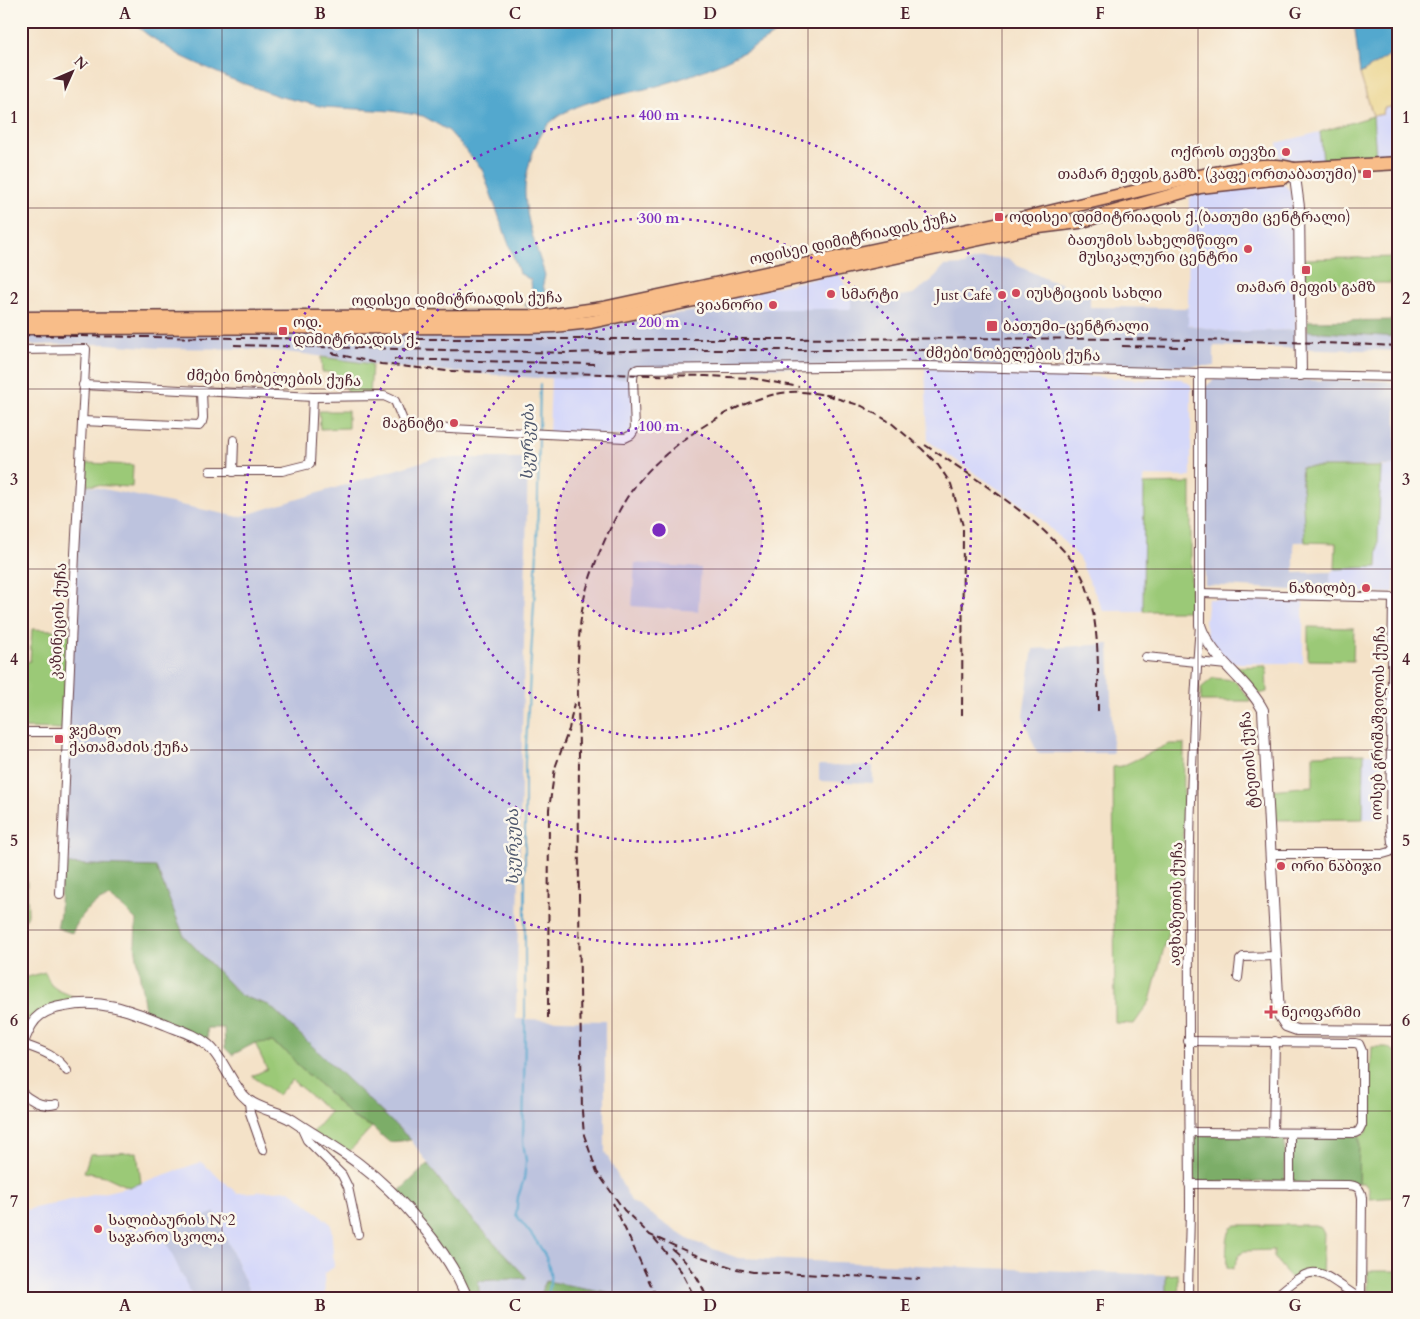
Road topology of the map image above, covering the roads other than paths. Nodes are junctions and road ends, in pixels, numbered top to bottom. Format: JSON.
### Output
{"nodes":[{"id":1,"x":1399,"y":163,"type":"edge"},
{"id":2,"x":1294,"y":169,"type":"junction"},
{"id":3,"x":1086,"y":203,"type":"junction"},
{"id":4,"x":1063,"y":209,"type":"junction"},
{"id":5,"x":1087,"y":219,"type":"junction"},
{"id":6,"x":1062,"y":224,"type":"junction"},
{"id":7,"x":21,"y":318,"type":"edge"},
{"id":8,"x":21,"y":328,"type":"edge"},
{"id":9,"x":21,"y":350,"type":"edge"},
{"id":10,"x":1200,"y":373,"type":"junction"},
{"id":11,"x":1301,"y":375,"type":"junction"},
{"id":12,"x":1399,"y":377,"type":"edge"},
{"id":13,"x":84,"y":385,"type":"junction"},
{"id":14,"x":202,"y":391,"type":"junction"},
{"id":15,"x":313,"y":397,"type":"junction"},
{"id":16,"x":82,"y":421,"type":"junction"},
{"id":17,"x":234,"y":440,"type":"dead end"},
{"id":18,"x":210,"y":471,"type":"dead end"},
{"id":19,"x":234,"y":472,"type":"junction"},
{"id":20,"x":1200,"y":593,"type":"junction"},
{"id":21,"x":1396,"y":598,"type":"edge"},
{"id":22,"x":1200,"y":625,"type":"junction"},
{"id":23,"x":1146,"y":657,"type":"dead end"},
{"id":24,"x":1197,"y":661,"type":"junction"},
{"id":25,"x":1227,"y":665,"type":"junction"},
{"id":26,"x":1395,"y":726,"type":"edge"},
{"id":27,"x":21,"y":732,"type":"edge"},
{"id":28,"x":67,"y":732,"type":"junction"},
{"id":29,"x":1397,"y":850,"type":"edge"},
{"id":30,"x":1270,"y":854,"type":"junction"},
{"id":31,"x":60,"y":894,"type":"dead end"},
{"id":32,"x":1276,"y":956,"type":"junction"},
{"id":33,"x":1238,"y":978,"type":"dead end"},
{"id":34,"x":1399,"y":1030,"type":"edge"},
{"id":35,"x":1322,"y":1031,"type":"junction"},
{"id":36,"x":1188,"y":1041,"type":"junction"},
{"id":37,"x":1275,"y":1041,"type":"junction"},
{"id":38,"x":1323,"y":1044,"type":"junction"},
{"id":39,"x":22,"y":1045,"type":"edge"},
{"id":40,"x":67,"y":1070,"type":"dead end"},
{"id":41,"x":21,"y":1092,"type":"edge"},
{"id":42,"x":249,"y":1101,"type":"junction"},
{"id":43,"x":56,"y":1104,"type":"dead end"},
{"id":44,"x":301,"y":1126,"type":"junction"},
{"id":45,"x":1189,"y":1132,"type":"junction"},
{"id":46,"x":1273,"y":1133,"type":"junction"},
{"id":47,"x":1290,"y":1133,"type":"junction"},
{"id":48,"x":263,"y":1150,"type":"dead end"},
{"id":49,"x":1189,"y":1184,"type":"junction"},
{"id":50,"x":1290,"y":1185,"type":"junction"},
{"id":51,"x":358,"y":1234,"type":"dead end"},
{"id":52,"x":466,"y":1296,"type":"edge"},
{"id":53,"x":1189,"y":1297,"type":"edge"},
{"id":54,"x":1274,"y":1298,"type":"edge"},
{"id":55,"x":1360,"y":1298,"type":"edge"}],
"edges":[{"from":1,"to":2,"type":"main road"},
{"from":2,"to":3,"type":"main road"},
{"from":2,"to":5,"type":"main road"},
{"from":2,"to":11,"type":"street"},
{"from":3,"to":4,"type":"main road","name":"ოდისეი დიმიტრიადის ქუჩა"},
{"from":3,"to":5,"type":"main road"},
{"from":4,"to":6,"type":"main road"},
{"from":4,"to":7,"type":"main road","name":"ოდისეი დიმიტრიადის ქუჩა"},
{"from":5,"to":6,"type":"main road","name":"ოდისეი დიმიტრიადის ქუჩა"},
{"from":6,"to":8,"type":"main road","name":"ოდისეი დიმიტრიადის ქუჩა"},
{"from":9,"to":13,"type":"street","name":"კაზინეცის ქუჩა"},
{"from":10,"to":11,"type":"street","name":"ძმები ნობელების ქუჩა"},
{"from":10,"to":15,"type":"street","name":"ძმები ნობელების ქუჩა"},
{"from":10,"to":20,"type":"street","name":"ტბეთის ქუჩა"},
{"from":11,"to":12,"type":"street","name":"ძმები ნობელების ქუჩა"},
{"from":13,"to":14,"type":"street","name":"ძმები ნობელების ქუჩა"},
{"from":13,"to":16,"type":"street","name":"კაზინეცის ქუჩა"},
{"from":14,"to":15,"type":"street","name":"ძმები ნობელების ქუჩა"},
{"from":14,"to":16,"type":"street"},
{"from":15,"to":19,"type":"street"},
{"from":16,"to":28,"type":"street","name":"კაზინეცის ქუჩა"},
{"from":17,"to":19,"type":"street"},
{"from":18,"to":19,"type":"street"},
{"from":20,"to":21,"type":"street"},
{"from":20,"to":22,"type":"street","name":"ტბეთის ქუჩა"},
{"from":21,"to":26,"type":"street","name":"იოსებ გრიშაშვილის ქუჩა"},
{"from":22,"to":24,"type":"street","name":"აფხაზეთის ქუჩა"},
{"from":22,"to":25,"type":"street","name":"ტბეთის ქუჩა"},
{"from":23,"to":24,"type":"street"},
{"from":24,"to":25,"type":"street"},
{"from":24,"to":36,"type":"street","name":"აფხაზეთის ქუჩა"},
{"from":25,"to":30,"type":"street","name":"ტბეთის ქუჩა"},
{"from":26,"to":29,"type":"street","name":"იოსებ გრიშაშვილის ქუჩა"},
{"from":27,"to":28,"type":"street"},
{"from":28,"to":31,"type":"street","name":"კაზინეცის ქუჩა"},
{"from":29,"to":30,"type":"street"},
{"from":30,"to":32,"type":"street","name":"ტბეთის ქუჩა"},
{"from":32,"to":33,"type":"street"},
{"from":32,"to":35,"type":"street","name":"ტბეთის ქუჩა"},
{"from":34,"to":35,"type":"street"},
{"from":35,"to":38,"type":"street"},
{"from":36,"to":37,"type":"street"},
{"from":36,"to":45,"type":"street","name":"აფხაზეთის ქუჩა"},
{"from":37,"to":38,"type":"street"},
{"from":37,"to":46,"type":"street"},
{"from":38,"to":47,"type":"street"},
{"from":39,"to":40,"type":"street"},
{"from":39,"to":42,"type":"street"},
{"from":41,"to":43,"type":"street"},
{"from":42,"to":44,"type":"street"},
{"from":42,"to":48,"type":"street"},
{"from":44,"to":51,"type":"street"},
{"from":44,"to":52,"type":"street"},
{"from":45,"to":46,"type":"street"},
{"from":45,"to":49,"type":"street","name":"აფხაზეთის ქუჩა"},
{"from":46,"to":47,"type":"street"},
{"from":47,"to":50,"type":"street"},
{"from":49,"to":50,"type":"street"},
{"from":49,"to":53,"type":"street","name":"აფხაზეთის ქუჩა"},
{"from":50,"to":55,"type":"street"},
{"from":54,"to":55,"type":"street"}]}
